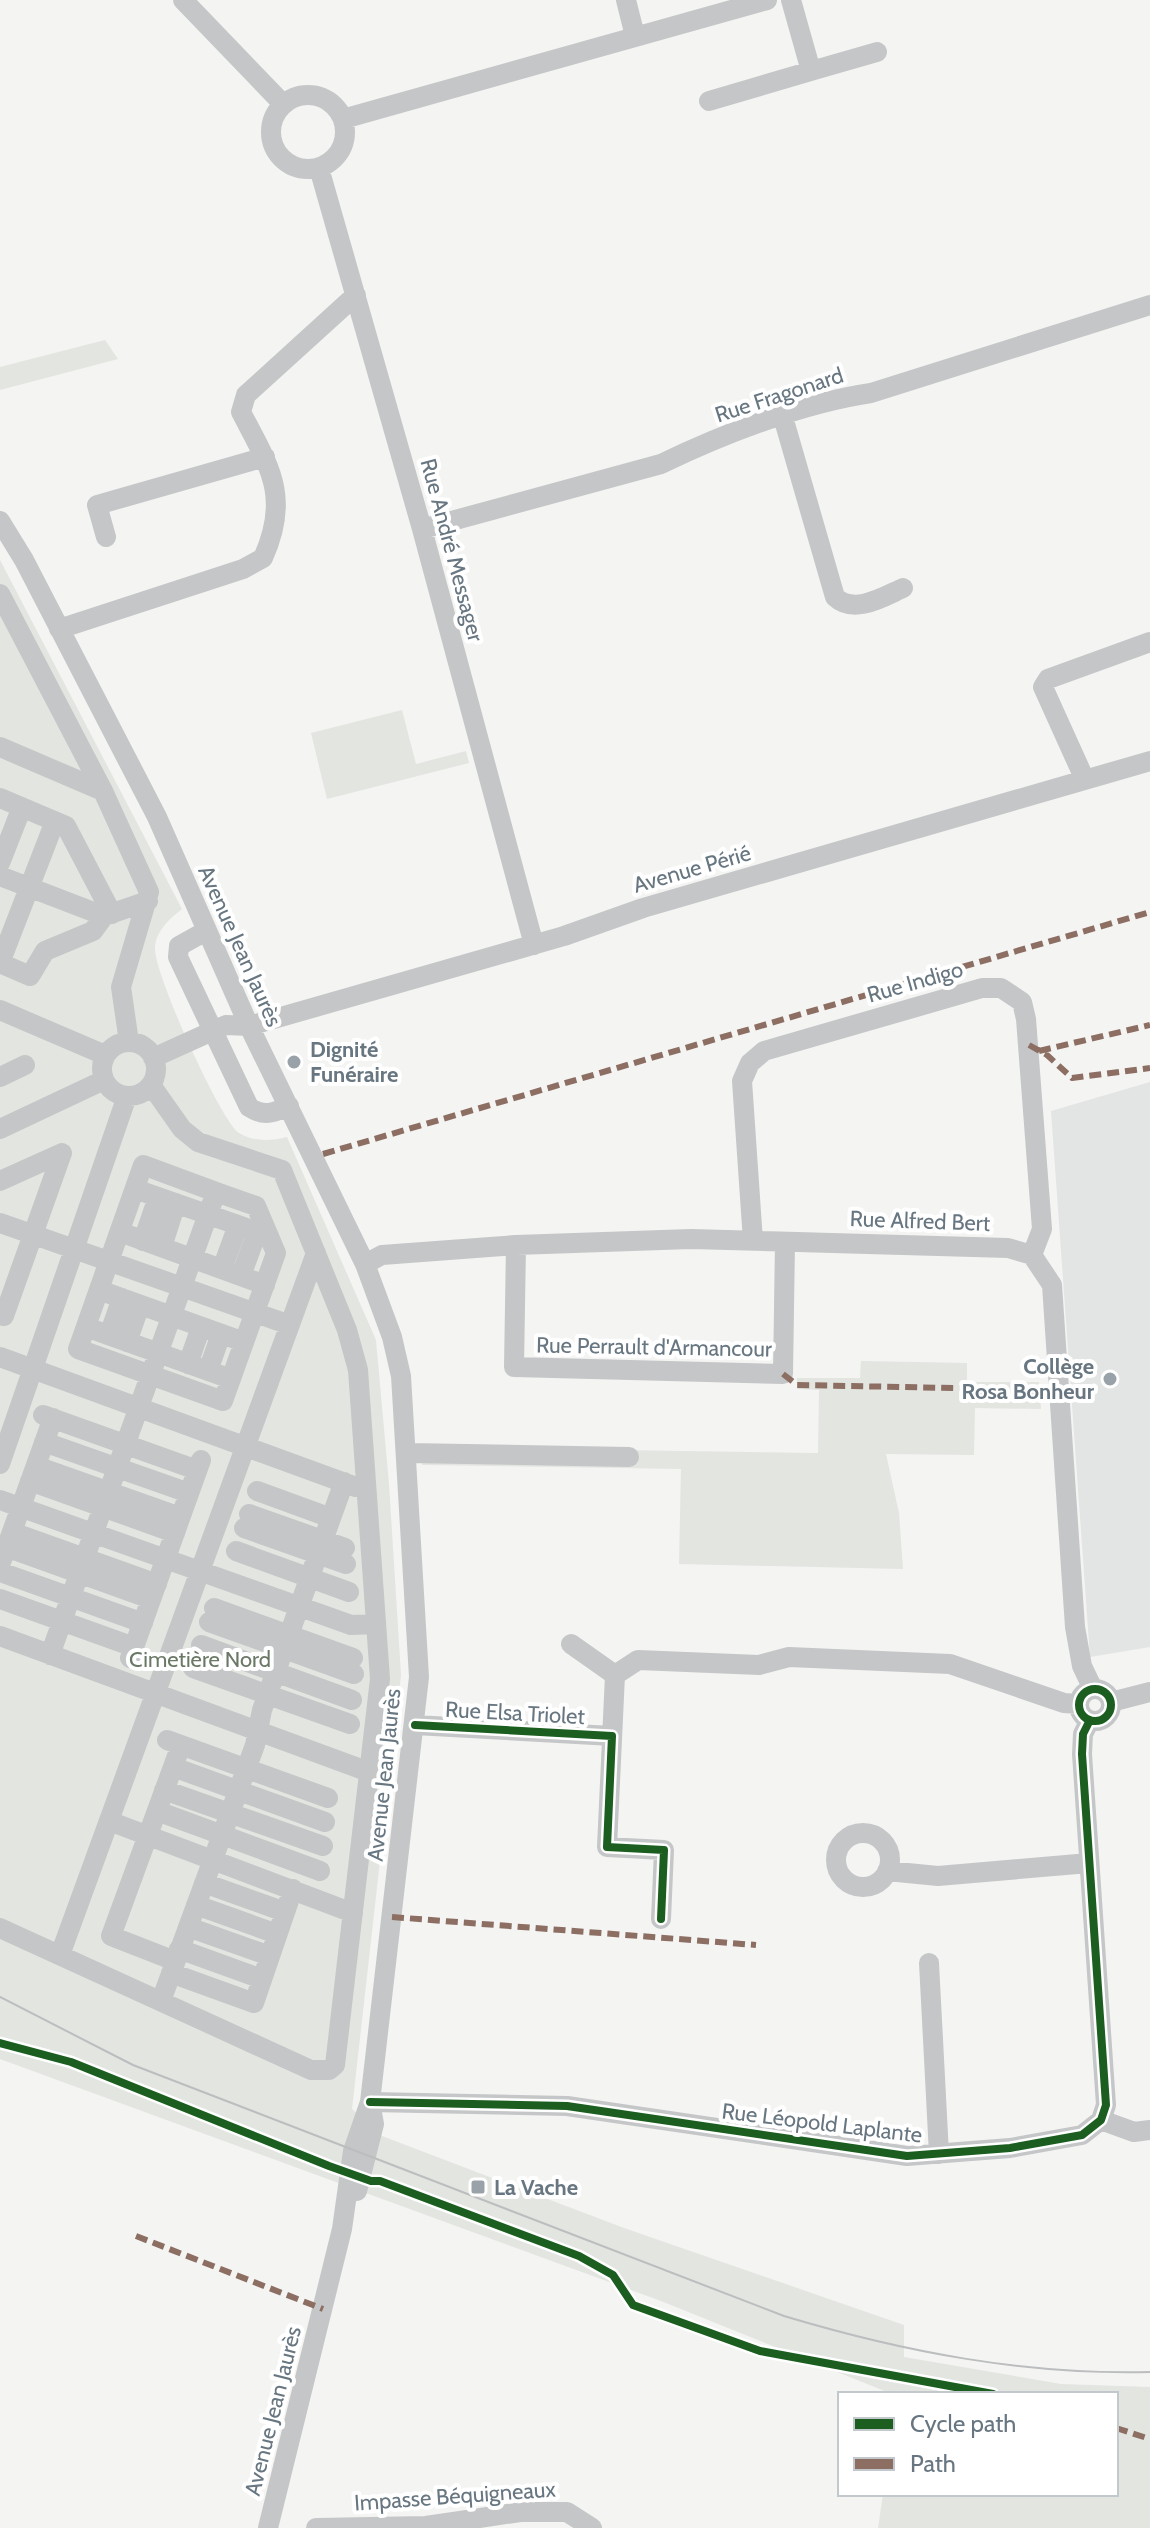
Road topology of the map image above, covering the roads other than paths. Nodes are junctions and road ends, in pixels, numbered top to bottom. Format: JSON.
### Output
{"nodes":[{"id":1,"x":183,"y":0,"type":"edge"},
{"id":2,"x":626,"y":0,"type":"edge"},
{"id":3,"x":767,"y":0,"type":"edge"},
{"id":4,"x":791,"y":0,"type":"edge"},
{"id":5,"x":635,"y":36,"type":"junction"},
{"id":6,"x":877,"y":52,"type":"dead end"},
{"id":7,"x":811,"y":71,"type":"junction"},
{"id":8,"x":709,"y":101,"type":"dead end"},
{"id":9,"x":283,"y":104,"type":"junction"},
{"id":10,"x":343,"y":119,"type":"junction"},
{"id":11,"x":319,"y":168,"type":"junction"},
{"id":12,"x":356,"y":295,"type":"junction"},
{"id":13,"x":1150,"y":305,"type":"edge"},
{"id":14,"x":783,"y":417,"type":"junction"},
{"id":15,"x":265,"y":457,"type":"junction"},
{"id":16,"x":0,"y":521,"type":"edge"},
{"id":17,"x":422,"y":529,"type":"junction"},
{"id":18,"x":106,"y":537,"type":"dead end"},
{"id":19,"x":903,"y":588,"type":"dead end"},
{"id":20,"x":0,"y":594,"type":"edge"},
{"id":21,"x":59,"y":629,"type":"junction"},
{"id":22,"x":1150,"y":642,"type":"edge"},
{"id":23,"x":0,"y":747,"type":"edge"},
{"id":24,"x":1150,"y":761,"type":"edge"},
{"id":25,"x":1085,"y":780,"type":"junction"},
{"id":26,"x":103,"y":791,"type":"junction"},
{"id":27,"x":0,"y":798,"type":"edge"},
{"id":28,"x":22,"y":807,"type":"junction"},
{"id":29,"x":55,"y":821,"type":"junction"},
{"id":30,"x":0,"y":863,"type":"edge"},
{"id":31,"x":0,"y":876,"type":"edge"},
{"id":32,"x":29,"y":887,"type":"junction"},
{"id":33,"x":148,"y":901,"type":"junction"},
{"id":34,"x":108,"y":915,"type":"junction"},
{"id":35,"x":206,"y":931,"type":"junction"},
{"id":36,"x":534,"y":945,"type":"junction"},
{"id":37,"x":0,"y":1010,"type":"edge"},
{"id":38,"x":249,"y":1026,"type":"junction"},
{"id":39,"x":213,"y":1031,"type":"junction"},
{"id":40,"x":129,"y":1042,"type":"junction"},
{"id":41,"x":105,"y":1055,"type":"junction"},
{"id":42,"x":153,"y":1058,"type":"junction"},
{"id":43,"x":25,"y":1065,"type":"dead end"},
{"id":44,"x":0,"y":1077,"type":"edge"},
{"id":45,"x":104,"y":1080,"type":"junction"},
{"id":46,"x":151,"y":1085,"type":"junction"},
{"id":47,"x":127,"y":1096,"type":"junction"},
{"id":48,"x":289,"y":1106,"type":"junction"},
{"id":49,"x":0,"y":1129,"type":"edge"},
{"id":50,"x":0,"y":1181,"type":"edge"},
{"id":51,"x":135,"y":1189,"type":"junction"},
{"id":52,"x":216,"y":1192,"type":"junction"},
{"id":53,"x":167,"y":1200,"type":"junction"},
{"id":54,"x":208,"y":1215,"type":"junction"},
{"id":55,"x":2,"y":1229,"type":"edge"},
{"id":56,"x":255,"y":1231,"type":"junction"},
{"id":57,"x":120,"y":1232,"type":"junction"},
{"id":58,"x":33,"y":1234,"type":"junction"},
{"id":59,"x":753,"y":1241,"type":"junction"},
{"id":60,"x":785,"y":1242,"type":"junction"},
{"id":61,"x":152,"y":1244,"type":"junction"},
{"id":62,"x":516,"y":1245,"type":"junction"},
{"id":63,"x":76,"y":1247,"type":"junction"},
{"id":64,"x":316,"y":1253,"type":"junction"},
{"id":65,"x":1032,"y":1255,"type":"junction"},
{"id":66,"x":192,"y":1259,"type":"junction"},
{"id":67,"x":110,"y":1260,"type":"junction"},
{"id":68,"x":365,"y":1264,"type":"junction"},
{"id":69,"x":232,"y":1273,"type":"junction"},
{"id":70,"x":265,"y":1285,"type":"junction"},
{"id":71,"x":182,"y":1287,"type":"junction"},
{"id":72,"x":99,"y":1290,"type":"junction"},
{"id":73,"x":131,"y":1301,"type":"junction"},
{"id":74,"x":255,"y":1312,"type":"junction"},
{"id":75,"x":0,"y":1314,"type":"edge"},
{"id":76,"x":172,"y":1316,"type":"junction"},
{"id":77,"x":290,"y":1325,"type":"junction"},
{"id":78,"x":86,"y":1327,"type":"junction"},
{"id":79,"x":201,"y":1327,"type":"junction"},
{"id":80,"x":221,"y":1334,"type":"junction"},
{"id":81,"x":118,"y":1338,"type":"junction"},
{"id":82,"x":244,"y":1342,"type":"junction"},
{"id":83,"x":158,"y":1353,"type":"junction"},
{"id":84,"x":0,"y":1357,"type":"edge"},
{"id":85,"x":188,"y":1364,"type":"junction"},
{"id":86,"x":33,"y":1369,"type":"junction"},
{"id":87,"x":208,"y":1371,"type":"junction"},
{"id":88,"x":150,"y":1375,"type":"junction"},
{"id":89,"x":231,"y":1379,"type":"junction"},
{"id":90,"x":139,"y":1408,"type":"junction"},
{"id":91,"x":44,"y":1442,"type":"junction"},
{"id":92,"x":125,"y":1444,"type":"junction"},
{"id":93,"x":245,"y":1447,"type":"junction"},
{"id":94,"x":408,"y":1453,"type":"junction"},
{"id":95,"x":629,"y":1457,"type":"dead end"},
{"id":96,"x":0,"y":1464,"type":"edge"},
{"id":97,"x":117,"y":1468,"type":"junction"},
{"id":98,"x":33,"y":1473,"type":"junction"},
{"id":99,"x":344,"y":1482,"type":"junction"},
{"id":100,"x":257,"y":1491,"type":"dead end"},
{"id":101,"x":368,"y":1492,"type":"junction"},
{"id":102,"x":189,"y":1493,"type":"junction"},
{"id":103,"x":106,"y":1499,"type":"junction"},
{"id":104,"x":0,"y":1500,"type":"edge"},
{"id":105,"x":21,"y":1507,"type":"junction"},
{"id":106,"x":331,"y":1518,"type":"junction"},
{"id":107,"x":247,"y":1521,"type":"dead end"},
{"id":108,"x":178,"y":1525,"type":"junction"},
{"id":109,"x":93,"y":1533,"type":"junction"},
{"id":110,"x":320,"y":1547,"type":"junction"},
{"id":111,"x":6,"y":1548,"type":"edge"},
{"id":112,"x":236,"y":1551,"type":"dead end"},
{"id":113,"x":346,"y":1556,"type":"dead end"},
{"id":114,"x":165,"y":1559,"type":"junction"},
{"id":115,"x":82,"y":1566,"type":"junction"},
{"id":116,"x":200,"y":1571,"type":"junction"},
{"id":117,"x":0,"y":1572,"type":"edge"},
{"id":118,"x":309,"y":1578,"type":"junction"},
{"id":119,"x":154,"y":1592,"type":"junction"},
{"id":120,"x":349,"y":1592,"type":"dead end"},
{"id":121,"x":70,"y":1597,"type":"junction"},
{"id":122,"x":0,"y":1599,"type":"edge"},
{"id":123,"x":299,"y":1607,"type":"junction"},
{"id":124,"x":212,"y":1615,"type":"dead end"},
{"id":125,"x":62,"y":1621,"type":"junction"},
{"id":126,"x":143,"y":1623,"type":"junction"},
{"id":127,"x":376,"y":1624,"type":"junction"},
{"id":128,"x":0,"y":1636,"type":"edge"},
{"id":129,"x":286,"y":1642,"type":"junction"},
{"id":130,"x":571,"y":1644,"type":"dead end"},
{"id":131,"x":201,"y":1645,"type":"dead end"},
{"id":132,"x":50,"y":1655,"type":"junction"},
{"id":133,"x":353,"y":1666,"type":"dead end"},
{"id":134,"x":193,"y":1668,"type":"dead end"},
{"id":135,"x":275,"y":1672,"type":"junction"},
{"id":136,"x":615,"y":1675,"type":"junction"},
{"id":137,"x":1150,"y":1692,"type":"edge"},
{"id":138,"x":156,"y":1693,"type":"junction"},
{"id":139,"x":267,"y":1695,"type":"junction"},
{"id":140,"x":352,"y":1700,"type":"dead end"},
{"id":141,"x":1111,"y":1702,"type":"junction"},
{"id":142,"x":1087,"y":1704,"type":"junction"},
{"id":143,"x":350,"y":1724,"type":"dead end"},
{"id":144,"x":415,"y":1725,"type":"junction"},
{"id":145,"x":257,"y":1730,"type":"junction"},
{"id":146,"x":612,"y":1736,"type":"junction"},
{"id":147,"x":173,"y":1767,"type":"junction"},
{"id":148,"x":246,"y":1769,"type":"junction"},
{"id":149,"x":369,"y":1772,"type":"junction"},
{"id":150,"x":164,"y":1790,"type":"junction"},
{"id":151,"x":238,"y":1790,"type":"junction"},
{"id":152,"x":328,"y":1798,"type":"dead end"},
{"id":153,"x":157,"y":1811,"type":"junction"},
{"id":154,"x":229,"y":1813,"type":"junction"},
{"id":155,"x":109,"y":1821,"type":"junction"},
{"id":156,"x":325,"y":1822,"type":"dead end"},
{"id":157,"x":148,"y":1835,"type":"junction"},
{"id":158,"x":221,"y":1835,"type":"junction"},
{"id":159,"x":323,"y":1846,"type":"dead end"},
{"id":160,"x":213,"y":1859,"type":"junction"},
{"id":161,"x":1089,"y":1863,"type":"junction"},
{"id":162,"x":320,"y":1871,"type":"dead end"},
{"id":163,"x":887,"y":1871,"type":"dead end"},
{"id":164,"x":204,"y":1883,"type":"junction"},
{"id":165,"x":293,"y":1889,"type":"junction"},
{"id":166,"x":196,"y":1905,"type":"junction"},
{"id":167,"x":285,"y":1912,"type":"junction"},
{"id":168,"x":353,"y":1913,"type":"junction"},
{"id":169,"x":661,"y":1919,"type":"dead end"},
{"id":170,"x":188,"y":1927,"type":"junction"},
{"id":171,"x":0,"y":1928,"type":"edge"},
{"id":172,"x":277,"y":1934,"type":"junction"},
{"id":173,"x":60,"y":1955,"type":"junction"},
{"id":174,"x":270,"y":1956,"type":"junction"},
{"id":175,"x":175,"y":1961,"type":"junction"},
{"id":176,"x":929,"y":1963,"type":"dead end"},
{"id":177,"x":161,"y":2001,"type":"junction"},
{"id":178,"x":370,"y":2102,"type":"junction"},
{"id":179,"x":1101,"y":2120,"type":"junction"},
{"id":180,"x":1150,"y":2130,"type":"edge"},
{"id":181,"x":939,"y":2154,"type":"junction"},
{"id":182,"x":268,"y":2528,"type":"edge"},
{"id":183,"x":316,"y":2528,"type":"edge"},
{"id":184,"x":592,"y":2528,"type":"edge"}],
"edges":[{"from":1,"to":9,"type":"street"},
{"from":2,"to":5,"type":"street"},
{"from":3,"to":5,"type":"street"},
{"from":4,"to":7,"type":"street"},
{"from":5,"to":10,"type":"street"},
{"from":6,"to":7,"type":"street"},
{"from":7,"to":8,"type":"street"},
{"from":9,"to":10,"type":"street"},
{"from":9,"to":11,"type":"street"},
{"from":10,"to":11,"type":"street"},
{"from":11,"to":12,"type":"street","name":"Rue André Messager"},
{"from":12,"to":15,"type":"street"},
{"from":12,"to":17,"type":"street","name":"Rue André Messager"},
{"from":13,"to":14,"type":"street","name":"Rue Fragonard"},
{"from":14,"to":17,"type":"street","name":"Rue Fragonard"},
{"from":14,"to":19,"type":"street"},
{"from":15,"to":18,"type":"street"},
{"from":15,"to":21,"type":"street"},
{"from":16,"to":21,"type":"street","name":"Avenue Jean Jaurès"},
{"from":17,"to":36,"type":"street","name":"Rue André Messager"},
{"from":20,"to":26,"type":"street"},
{"from":21,"to":35,"type":"street","name":"Avenue Jean Jaurès"},
{"from":22,"to":25,"type":"street"},
{"from":23,"to":26,"type":"street"},
{"from":24,"to":25,"type":"street","name":"Avenue Périé"},
{"from":25,"to":36,"type":"street","name":"Avenue Périé"},
{"from":26,"to":33,"type":"street"},
{"from":27,"to":28,"type":"street"},
{"from":28,"to":29,"type":"street"},
{"from":28,"to":30,"type":"street"},
{"from":29,"to":32,"type":"street"},
{"from":29,"to":34,"type":"street"},
{"from":31,"to":32,"type":"street"},
{"from":32,"to":34,"type":"street"},
{"from":32,"to":34,"type":"street"},
{"from":33,"to":34,"type":"street"},
{"from":33,"to":40,"type":"street"},
{"from":35,"to":38,"type":"street","name":"Avenue Jean Jaurès"},
{"from":35,"to":39,"type":"street"},
{"from":36,"to":38,"type":"street","name":"Avenue Périé"},
{"from":37,"to":41,"type":"street"},
{"from":38,"to":39,"type":"street","name":"Avenue Périé"},
{"from":38,"to":48,"type":"street","name":"Avenue Jean Jaurès"},
{"from":39,"to":42,"type":"street","name":"Avenue Périé"},
{"from":39,"to":48,"type":"street"},
{"from":40,"to":41,"type":"street"},
{"from":40,"to":42,"type":"street"},
{"from":41,"to":45,"type":"street"},
{"from":42,"to":46,"type":"street"},
{"from":43,"to":44,"type":"street"},
{"from":45,"to":47,"type":"street"},
{"from":45,"to":49,"type":"street"},
{"from":46,"to":47,"type":"street"},
{"from":46,"to":64,"type":"street"},
{"from":47,"to":63,"type":"street"},
{"from":48,"to":68,"type":"street","name":"Avenue Jean Jaurès"},
{"from":50,"to":58,"type":"street"},
{"from":51,"to":52,"type":"street"},
{"from":51,"to":53,"type":"street"},
{"from":51,"to":57,"type":"street"},
{"from":52,"to":54,"type":"street"},
{"from":52,"to":56,"type":"street"},
{"from":53,"to":54,"type":"street"},
{"from":53,"to":61,"type":"street"},
{"from":54,"to":56,"type":"street"},
{"from":54,"to":66,"type":"street"},
{"from":55,"to":58,"type":"street"},
{"from":56,"to":69,"type":"street"},
{"from":56,"to":70,"type":"street"},
{"from":57,"to":61,"type":"street"},
{"from":57,"to":67,"type":"street"},
{"from":58,"to":63,"type":"street"},
{"from":58,"to":75,"type":"street"},
{"from":59,"to":60,"type":"street","name":"Rue Alfred Bert"},
{"from":59,"to":62,"type":"street","name":"Rue Alfred Bert"},
{"from":59,"to":65,"type":"street","name":"Rue Indigo"},
{"from":60,"to":62,"type":"street","name":"Rue Perrault d'Armancour"},
{"from":60,"to":65,"type":"street","name":"Rue Alfred Bert"},
{"from":61,"to":66,"type":"street"},
{"from":62,"to":68,"type":"street","name":"Rue Alfred Bert"},
{"from":63,"to":67,"type":"street"},
{"from":63,"to":86,"type":"street"},
{"from":64,"to":77,"type":"street"},
{"from":64,"to":101,"type":"street"},
{"from":65,"to":142,"type":"street"},
{"from":66,"to":69,"type":"street"},
{"from":66,"to":71,"type":"street"},
{"from":67,"to":71,"type":"street"},
{"from":67,"to":72,"type":"street"},
{"from":68,"to":94,"type":"street","name":"Avenue Jean Jaurès"},
{"from":69,"to":70,"type":"street"},
{"from":70,"to":74,"type":"street"},
{"from":71,"to":74,"type":"street"},
{"from":71,"to":76,"type":"street"},
{"from":72,"to":73,"type":"street"},
{"from":72,"to":78,"type":"street"},
{"from":73,"to":76,"type":"street"},
{"from":73,"to":81,"type":"street"},
{"from":74,"to":77,"type":"street"},
{"from":74,"to":82,"type":"street"},
{"from":76,"to":79,"type":"street"},
{"from":76,"to":83,"type":"street"},
{"from":77,"to":93,"type":"street"},
{"from":78,"to":81,"type":"street"},
{"from":78,"to":88,"type":"street"},
{"from":79,"to":80,"type":"street"},
{"from":79,"to":85,"type":"street"},
{"from":80,"to":82,"type":"street"},
{"from":80,"to":87,"type":"street"},
{"from":81,"to":83,"type":"street"},
{"from":82,"to":89,"type":"street"},
{"from":83,"to":85,"type":"street"},
{"from":83,"to":88,"type":"street"},
{"from":84,"to":86,"type":"street"},
{"from":85,"to":87,"type":"street"},
{"from":86,"to":90,"type":"street"},
{"from":86,"to":96,"type":"street"},
{"from":87,"to":89,"type":"street"},
{"from":88,"to":89,"type":"street"},
{"from":88,"to":90,"type":"street"},
{"from":90,"to":92,"type":"street"},
{"from":90,"to":93,"type":"street"},
{"from":91,"to":92,"type":"street"},
{"from":91,"to":97,"type":"street"},
{"from":91,"to":98,"type":"street"},
{"from":92,"to":97,"type":"street"},
{"from":92,"to":102,"type":"street"},
{"from":93,"to":99,"type":"street"},
{"from":93,"to":116,"type":"street"},
{"from":94,"to":95,"type":"street"},
{"from":94,"to":144,"type":"street","name":"Avenue Jean Jaurès"},
{"from":97,"to":102,"type":"street"},
{"from":97,"to":103,"type":"street"},
{"from":98,"to":103,"type":"street"},
{"from":98,"to":105,"type":"street"},
{"from":99,"to":101,"type":"street"},
{"from":99,"to":106,"type":"street"},
{"from":100,"to":106,"type":"street"},
{"from":101,"to":127,"type":"street"},
{"from":102,"to":108,"type":"street"},
{"from":103,"to":108,"type":"street"},
{"from":103,"to":109,"type":"street"},
{"from":104,"to":105,"type":"street"},
{"from":105,"to":109,"type":"street"},
{"from":105,"to":111,"type":"street"},
{"from":106,"to":110,"type":"street"},
{"from":107,"to":110,"type":"street"},
{"from":108,"to":114,"type":"street"},
{"from":109,"to":114,"type":"street"},
{"from":109,"to":115,"type":"street"},
{"from":110,"to":113,"type":"street"},
{"from":110,"to":118,"type":"street"},
{"from":111,"to":115,"type":"street"},
{"from":112,"to":118,"type":"street"},
{"from":114,"to":116,"type":"street"},
{"from":114,"to":119,"type":"street"},
{"from":115,"to":119,"type":"street"},
{"from":115,"to":121,"type":"street"},
{"from":116,"to":123,"type":"street"},
{"from":116,"to":138,"type":"street"},
{"from":117,"to":121,"type":"street"},
{"from":118,"to":120,"type":"street"},
{"from":118,"to":123,"type":"street"},
{"from":119,"to":126,"type":"street"},
{"from":121,"to":125,"type":"street"},
{"from":121,"to":126,"type":"street"},
{"from":122,"to":125,"type":"street"},
{"from":123,"to":127,"type":"street"},
{"from":123,"to":129,"type":"street"},
{"from":124,"to":129,"type":"street"},
{"from":125,"to":126,"type":"street"},
{"from":125,"to":132,"type":"street"},
{"from":127,"to":149,"type":"street"},
{"from":128,"to":132,"type":"street"},
{"from":129,"to":133,"type":"street"},
{"from":129,"to":135,"type":"street"},
{"from":130,"to":136,"type":"street"},
{"from":131,"to":135,"type":"street"},
{"from":132,"to":138,"type":"street"},
{"from":134,"to":139,"type":"street"},
{"from":135,"to":139,"type":"street"},
{"from":135,"to":140,"type":"street"},
{"from":136,"to":142,"type":"street"},
{"from":136,"to":146,"type":"street","name":"Rue Elsa Triolet"},
{"from":137,"to":141,"type":"street"},
{"from":138,"to":145,"type":"street"},
{"from":138,"to":155,"type":"street"},
{"from":139,"to":143,"type":"street"},
{"from":139,"to":145,"type":"street"},
{"from":141,"to":142,"type":"street"},
{"from":141,"to":142,"type":"street"},
{"from":142,"to":161,"type":"street"},
{"from":144,"to":146,"type":"street","name":"Rue Elsa Triolet"},
{"from":144,"to":178,"type":"street","name":"Avenue Jean Jaurès"},
{"from":145,"to":148,"type":"street"},
{"from":145,"to":149,"type":"street"},
{"from":146,"to":169,"type":"street"},
{"from":147,"to":148,"type":"street"},
{"from":147,"to":150,"type":"street"},
{"from":147,"to":151,"type":"street"},
{"from":148,"to":151,"type":"street"},
{"from":148,"to":152,"type":"street"},
{"from":149,"to":168,"type":"street"},
{"from":150,"to":153,"type":"street"},
{"from":150,"to":154,"type":"street"},
{"from":151,"to":154,"type":"street"},
{"from":151,"to":156,"type":"street"},
{"from":153,"to":157,"type":"street"},
{"from":153,"to":158,"type":"street"},
{"from":154,"to":158,"type":"street"},
{"from":154,"to":159,"type":"street"},
{"from":155,"to":157,"type":"street"},
{"from":155,"to":173,"type":"street"},
{"from":157,"to":160,"type":"street"},
{"from":157,"to":175,"type":"street"},
{"from":158,"to":160,"type":"street"},
{"from":158,"to":162,"type":"street"},
{"from":160,"to":164,"type":"street"},
{"from":160,"to":165,"type":"street"},
{"from":161,"to":163,"type":"street"},
{"from":161,"to":179,"type":"street"},
{"from":164,"to":166,"type":"street"},
{"from":164,"to":167,"type":"street"},
{"from":165,"to":167,"type":"street"},
{"from":165,"to":168,"type":"street"},
{"from":166,"to":170,"type":"street"},
{"from":166,"to":172,"type":"street"},
{"from":167,"to":172,"type":"street"},
{"from":168,"to":177,"type":"street"},
{"from":170,"to":174,"type":"street"},
{"from":170,"to":175,"type":"street"},
{"from":171,"to":173,"type":"street"},
{"from":172,"to":174,"type":"street"},
{"from":173,"to":177,"type":"street"},
{"from":174,"to":175,"type":"street"},
{"from":175,"to":177,"type":"street"},
{"from":176,"to":181,"type":"street"},
{"from":178,"to":181,"type":"street","name":"Rue Léopold Laplante"},
{"from":178,"to":182,"type":"street","name":"Avenue Jean Jaurès"},
{"from":179,"to":180,"type":"street"},
{"from":179,"to":181,"type":"street","name":"Rue Léopold Laplante"},
{"from":183,"to":184,"type":"street","name":"Impasse Béquigneaux"}]}
